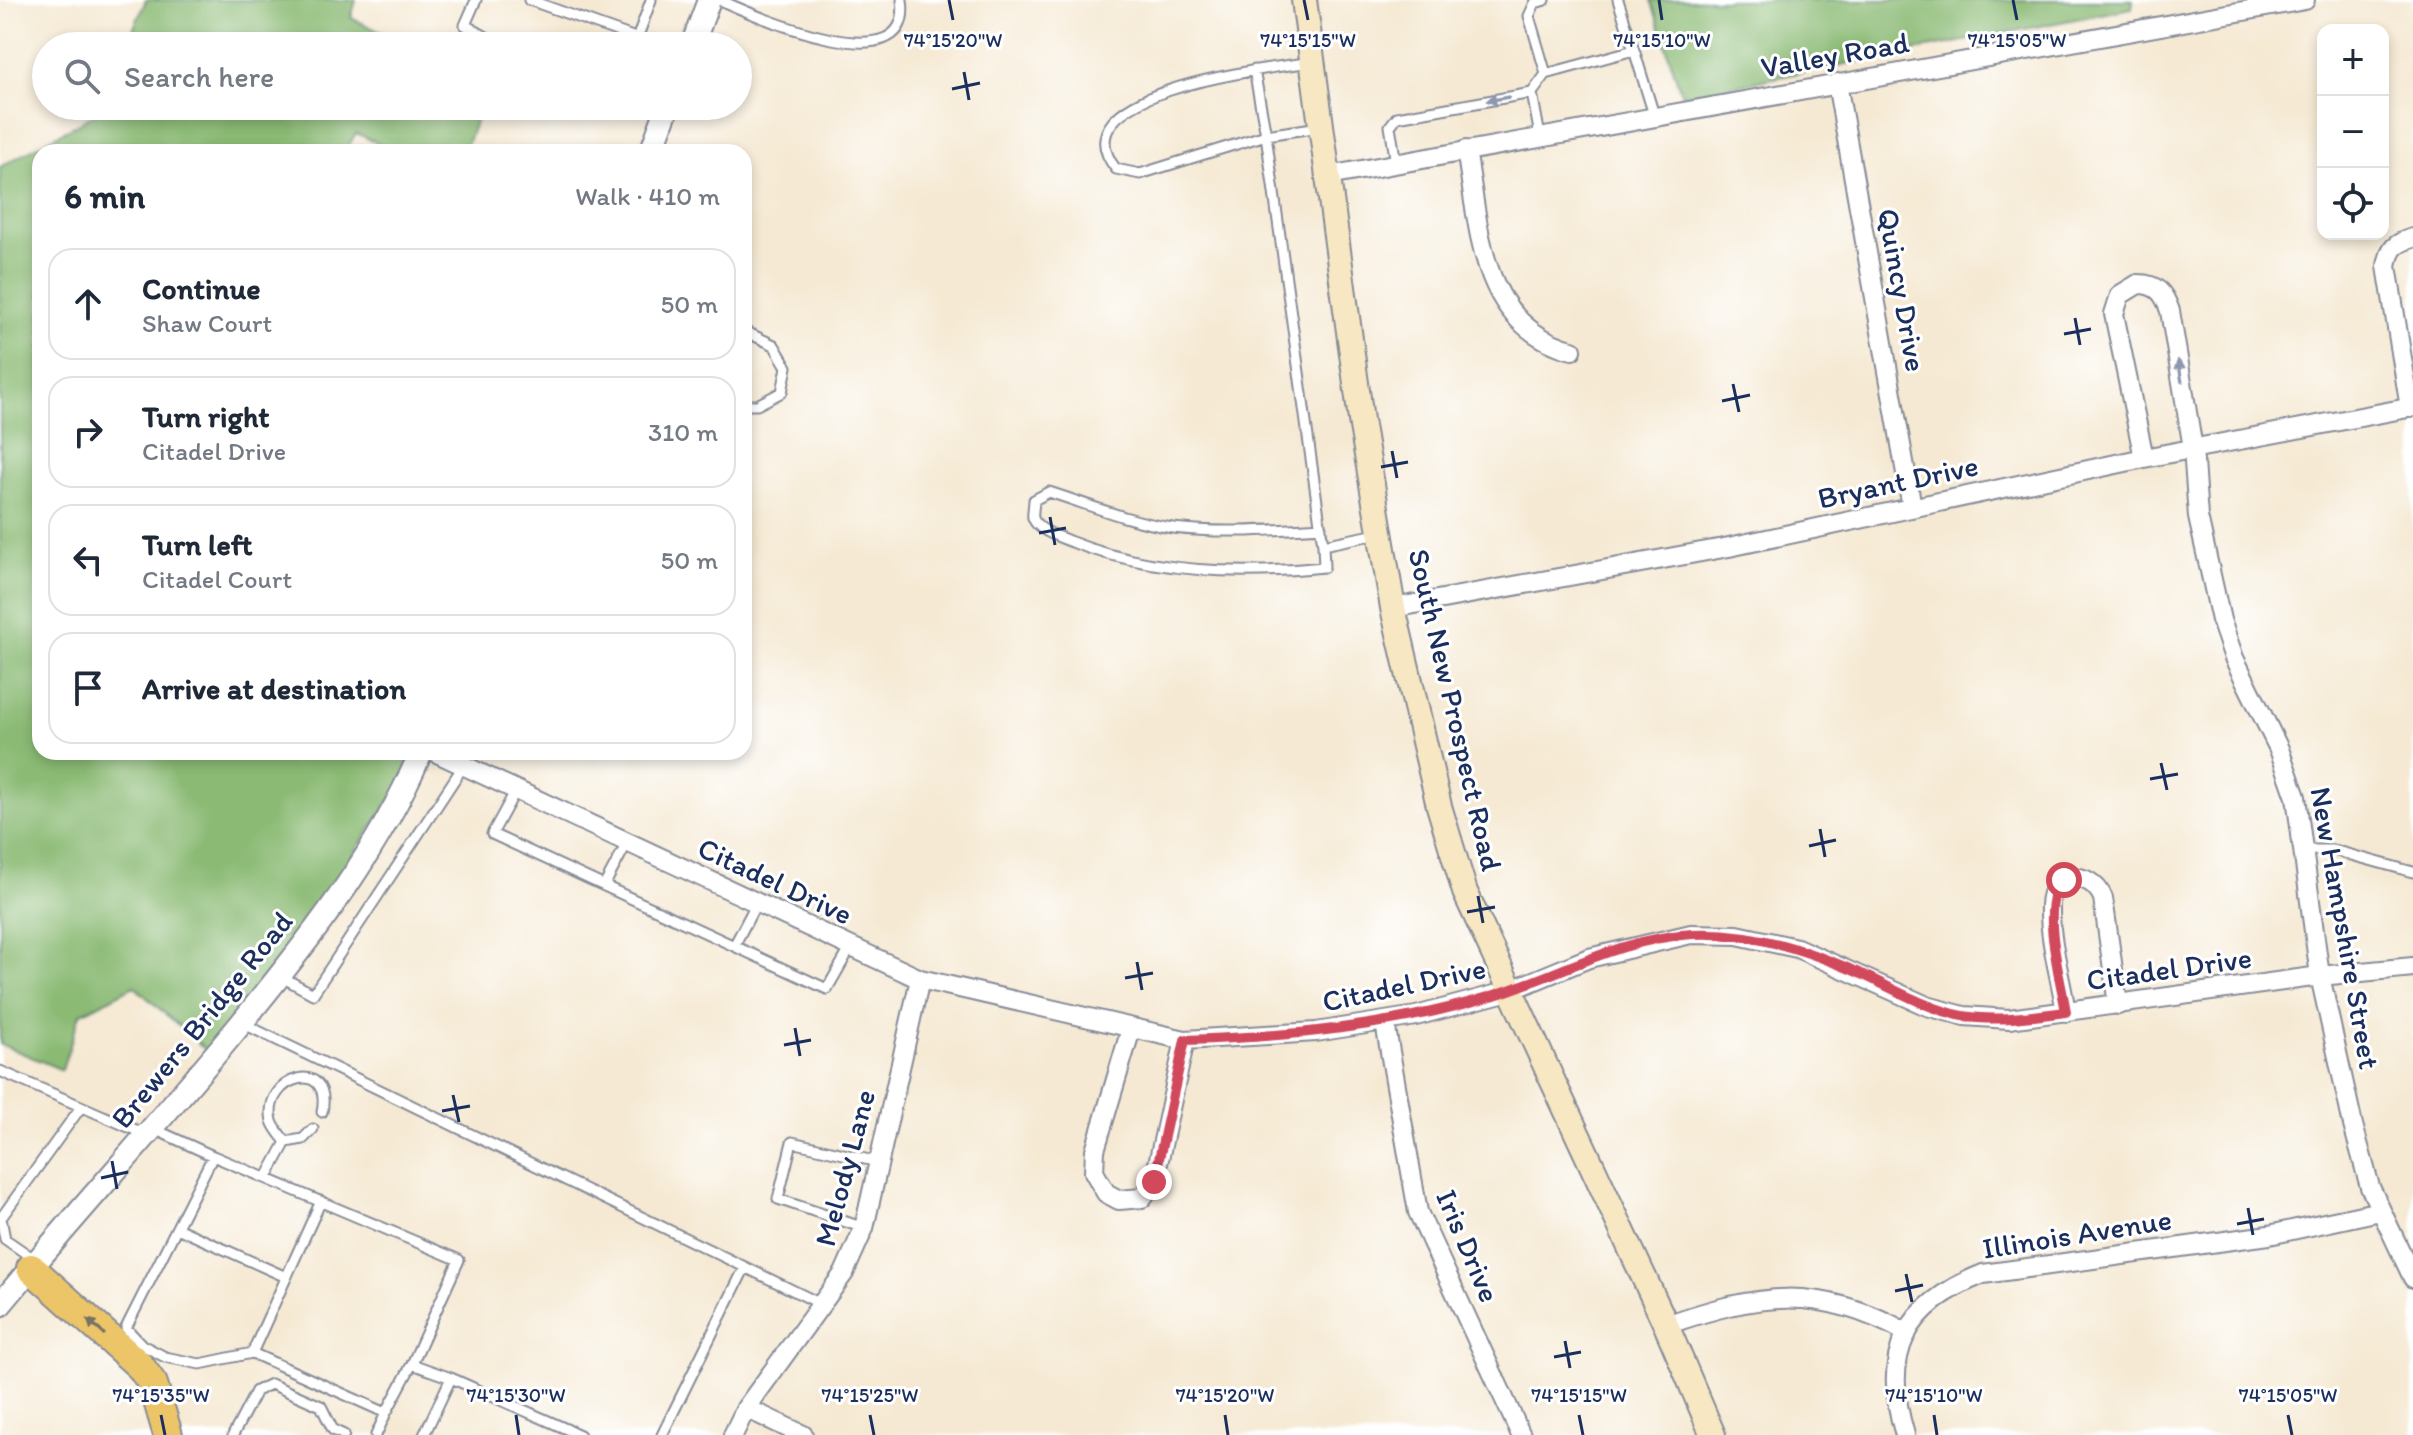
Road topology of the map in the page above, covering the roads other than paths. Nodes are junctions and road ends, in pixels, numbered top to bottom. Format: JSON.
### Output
{"nodes":[{"id":1,"x":476,"y":0,"type":"edge"},
{"id":2,"x":529,"y":0,"type":"edge"},
{"id":3,"x":651,"y":0,"type":"edge"},
{"id":4,"x":709,"y":0,"type":"edge"},
{"id":5,"x":720,"y":0,"type":"edge"},
{"id":6,"x":902,"y":0,"type":"edge"},
{"id":7,"x":1304,"y":0,"type":"edge"},
{"id":8,"x":1545,"y":0,"type":"edge"},
{"id":9,"x":1618,"y":0,"type":"edge"},
{"id":10,"x":2305,"y":0,"type":"edge"},
{"id":11,"x":477,"y":32,"type":"edge"},
{"id":12,"x":618,"y":32,"type":"edge"},
{"id":13,"x":640,"y":32,"type":"edge"},
{"id":14,"x":697,"y":32,"type":"edge"},
{"id":15,"x":1634,"y":50,"type":"junction"},
{"id":16,"x":1313,"y":62,"type":"junction"},
{"id":17,"x":1254,"y":70,"type":"junction"},
{"id":18,"x":1546,"y":74,"type":"junction"},
{"id":19,"x":1837,"y":83,"type":"junction"},
{"id":20,"x":1532,"y":93,"type":"junction"},
{"id":21,"x":1654,"y":115,"type":"junction"},
{"id":22,"x":663,"y":120,"type":"edge"},
{"id":23,"x":1322,"y":127,"type":"junction"},
{"id":24,"x":1266,"y":135,"type":"junction"},
{"id":25,"x":1540,"y":136,"type":"junction"},
{"id":26,"x":654,"y":144,"type":"edge"},
{"id":27,"x":1466,"y":150,"type":"junction"},
{"id":28,"x":1396,"y":163,"type":"junction"},
{"id":29,"x":1328,"y":176,"type":"junction"},
{"id":30,"x":2413,"y":238,"type":"edge"},
{"id":31,"x":752,"y":335,"type":"edge"},
{"id":32,"x":1572,"y":350,"type":"dead end"},
{"id":33,"x":752,"y":405,"type":"edge"},
{"id":34,"x":2412,"y":408,"type":"edge"},
{"id":35,"x":2193,"y":448,"type":"junction"},
{"id":36,"x":2144,"y":458,"type":"junction"},
{"id":37,"x":1912,"y":507,"type":"junction"},
{"id":38,"x":1321,"y":527,"type":"junction"},
{"id":39,"x":1381,"y":533,"type":"junction"},
{"id":40,"x":1323,"y":545,"type":"junction"},
{"id":41,"x":1393,"y":608,"type":"junction"},
{"id":42,"x":418,"y":760,"type":"edge"},
{"id":43,"x":453,"y":760,"type":"edge"},
{"id":44,"x":464,"y":765,"type":"junction"},
{"id":45,"x":516,"y":790,"type":"junction"},
{"id":46,"x":627,"y":843,"type":"junction"},
{"id":47,"x":2302,"y":850,"type":"junction"},
{"id":48,"x":2413,"y":872,"type":"edge"},
{"id":49,"x":604,"y":886,"type":"junction"},
{"id":50,"x":756,"y":904,"type":"junction"},
{"id":51,"x":734,"y":946,"type":"junction"},
{"id":52,"x":851,"y":947,"type":"junction"},
{"id":53,"x":2413,"y":967,"type":"edge"},
{"id":54,"x":280,"y":976,"type":"junction"},
{"id":55,"x":2320,"y":976,"type":"junction"},
{"id":56,"x":920,"y":979,"type":"junction"},
{"id":57,"x":1509,"y":991,"type":"junction"},
{"id":58,"x":2118,"y":1005,"type":"junction"},
{"id":59,"x":2066,"y":1012,"type":"junction"},
{"id":60,"x":242,"y":1023,"type":"junction"},
{"id":61,"x":1385,"y":1023,"type":"junction"},
{"id":62,"x":1131,"y":1029,"type":"junction"},
{"id":63,"x":1185,"y":1040,"type":"junction"},
{"id":64,"x":0,"y":1071,"type":"edge"},
{"id":65,"x":81,"y":1107,"type":"junction"},
{"id":66,"x":322,"y":1112,"type":"dead end"},
{"id":67,"x":313,"y":1129,"type":"dead end"},
{"id":68,"x":151,"y":1132,"type":"junction"},
{"id":69,"x":286,"y":1142,"type":"junction"},
{"id":70,"x":213,"y":1156,"type":"junction"},
{"id":71,"x":878,"y":1162,"type":"junction"},
{"id":72,"x":267,"y":1177,"type":"junction"},
{"id":73,"x":321,"y":1201,"type":"junction"},
{"id":74,"x":2380,"y":1211,"type":"junction"},
{"id":75,"x":177,"y":1228,"type":"junction"},
{"id":76,"x":864,"y":1228,"type":"junction"},
{"id":77,"x":34,"y":1265,"type":"junction"},
{"id":78,"x":745,"y":1267,"type":"junction"},
{"id":79,"x":286,"y":1277,"type":"junction"},
{"id":80,"x":2413,"y":1278,"type":"edge"},
{"id":81,"x":0,"y":1305,"type":"edge"},
{"id":82,"x":824,"y":1306,"type":"junction"},
{"id":83,"x":1666,"y":1325,"type":"junction"},
{"id":84,"x":1907,"y":1333,"type":"junction"},
{"id":85,"x":252,"y":1353,"type":"junction"},
{"id":86,"x":412,"y":1364,"type":"junction"},
{"id":87,"x":451,"y":1378,"type":"junction"},
{"id":88,"x":746,"y":1408,"type":"junction"},
{"id":89,"x":386,"y":1413,"type":"junction"},
{"id":90,"x":329,"y":1432,"type":"edge"},
{"id":91,"x":168,"y":1435,"type":"edge"},
{"id":92,"x":233,"y":1435,"type":"edge"},
{"id":93,"x":344,"y":1435,"type":"edge"},
{"id":94,"x":376,"y":1435,"type":"edge"},
{"id":95,"x":424,"y":1435,"type":"edge"},
{"id":96,"x":580,"y":1435,"type":"edge"},
{"id":97,"x":662,"y":1435,"type":"edge"},
{"id":98,"x":733,"y":1435,"type":"edge"},
{"id":99,"x":803,"y":1435,"type":"edge"},
{"id":100,"x":1521,"y":1435,"type":"edge"},
{"id":101,"x":1713,"y":1435,"type":"edge"},
{"id":102,"x":1905,"y":1435,"type":"edge"}],
"edges":[{"from":1,"to":11,"type":"lane"},
{"from":2,"to":12,"type":"lane"},
{"from":3,"to":13,"type":"lane"},
{"from":4,"to":14,"type":"street"},
{"from":5,"to":6,"type":"lane"},
{"from":7,"to":16,"type":"main road","name":"South New Prospect Road"},
{"from":8,"to":18,"type":"lane"},
{"from":9,"to":15,"type":"lane"},
{"from":10,"to":19,"type":"street","name":"Valley Road"},
{"from":15,"to":18,"type":"lane"},
{"from":15,"to":21,"type":"lane"},
{"from":16,"to":17,"type":"lane"},
{"from":16,"to":23,"type":"main road","name":"South New Prospect Road"},
{"from":17,"to":24,"type":"lane"},
{"from":17,"to":24,"type":"lane"},
{"from":18,"to":20,"type":"lane"},
{"from":19,"to":21,"type":"street","name":"Valley Road"},
{"from":19,"to":37,"type":"street","name":"Quincy Drive"},
{"from":20,"to":25,"type":"lane"},
{"from":20,"to":28,"type":"lane","one_way":true},
{"from":21,"to":25,"type":"street","name":"Valley Road"},
{"from":22,"to":26,"type":"street"},
{"from":23,"to":24,"type":"lane"},
{"from":23,"to":29,"type":"main road","name":"South New Prospect Road"},
{"from":24,"to":38,"type":"lane"},
{"from":25,"to":27,"type":"street","name":"Valley Road"},
{"from":27,"to":28,"type":"street","name":"Valley Road"},
{"from":27,"to":32,"type":"street"},
{"from":28,"to":29,"type":"street","name":"Valley Road"},
{"from":29,"to":39,"type":"main road","name":"South New Prospect Road"},
{"from":30,"to":34,"type":"street"},
{"from":31,"to":33,"type":"lane"},
{"from":34,"to":35,"type":"street","name":"Bryant Drive"},
{"from":35,"to":36,"type":"street","name":"Bryant Drive"},
{"from":35,"to":36,"type":"street","name":"New Hampshire Street","one_way":true},
{"from":35,"to":47,"type":"street","name":"New Hampshire Street"},
{"from":36,"to":37,"type":"street","name":"Bryant Drive"},
{"from":37,"to":41,"type":"street","name":"Bryant Drive"},
{"from":38,"to":40,"type":"lane"},
{"from":38,"to":40,"type":"lane"},
{"from":39,"to":40,"type":"lane"},
{"from":39,"to":41,"type":"main road","name":"South New Prospect Road"},
{"from":41,"to":57,"type":"main road","name":"South New Prospect Road"},
{"from":42,"to":54,"type":"street","name":"Brewers Bridge Road"},
{"from":43,"to":44,"type":"street","name":"Citadel Drive"},
{"from":44,"to":45,"type":"street","name":"Citadel Drive"},
{"from":44,"to":54,"type":"lane"},
{"from":45,"to":46,"type":"street","name":"Citadel Drive"},
{"from":45,"to":49,"type":"lane"},
{"from":46,"to":49,"type":"lane"},
{"from":46,"to":50,"type":"street","name":"Citadel Drive"},
{"from":47,"to":48,"type":"lane"},
{"from":47,"to":55,"type":"street","name":"New Hampshire Street"},
{"from":49,"to":51,"type":"lane"},
{"from":50,"to":51,"type":"lane"},
{"from":50,"to":52,"type":"street","name":"Citadel Drive"},
{"from":51,"to":52,"type":"lane"},
{"from":52,"to":56,"type":"street","name":"Citadel Drive"},
{"from":53,"to":55,"type":"street","name":"Citadel Drive"},
{"from":54,"to":60,"type":"street","name":"Brewers Bridge Road"},
{"from":55,"to":58,"type":"street","name":"Citadel Drive"},
{"from":55,"to":74,"type":"street","name":"New Hampshire Street"},
{"from":56,"to":62,"type":"street","name":"Citadel Drive"},
{"from":56,"to":71,"type":"street","name":"Melody Lane"},
{"from":57,"to":59,"type":"street","name":"Citadel Drive"},
{"from":57,"to":61,"type":"street","name":"Citadel Drive"},
{"from":57,"to":83,"type":"main road","name":"South New Prospect Road"},
{"from":58,"to":59,"type":"street","name":"Citadel Drive"},
{"from":58,"to":59,"type":"street"},
{"from":60,"to":68,"type":"street","name":"Brewers Bridge Road"},
{"from":60,"to":78,"type":"lane"},
{"from":61,"to":63,"type":"street","name":"Citadel Drive"},
{"from":61,"to":100,"type":"street","name":"Iris Drive"},
{"from":62,"to":63,"type":"street","name":"Citadel Drive"},
{"from":62,"to":63,"type":"street"},
{"from":64,"to":65,"type":"lane"},
{"from":65,"to":68,"type":"lane"},
{"from":65,"to":77,"type":"lane"},
{"from":66,"to":69,"type":"lane"},
{"from":67,"to":69,"type":"lane"},
{"from":68,"to":70,"type":"lane"},
{"from":68,"to":77,"type":"street","name":"Brewers Bridge Road"},
{"from":69,"to":72,"type":"lane"},
{"from":70,"to":72,"type":"lane"},
{"from":70,"to":75,"type":"lane"},
{"from":71,"to":76,"type":"street","name":"Melody Lane"},
{"from":71,"to":76,"type":"lane"},
{"from":72,"to":73,"type":"lane"},
{"from":73,"to":79,"type":"lane"},
{"from":73,"to":86,"type":"lane"},
{"from":74,"to":80,"type":"street","name":"New Hampshire Street"},
{"from":74,"to":84,"type":"street","name":"Illinois Avenue"},
{"from":75,"to":79,"type":"lane"},
{"from":75,"to":85,"type":"lane"},
{"from":76,"to":82,"type":"street","name":"Melody Lane"},
{"from":77,"to":81,"type":"street","name":"Brewers Bridge Road"},
{"from":91,"to":77,"type":"main road","one_way":true},
{"from":78,"to":82,"type":"lane"},
{"from":78,"to":97,"type":"lane"},
{"from":79,"to":85,"type":"lane"},
{"from":82,"to":88,"type":"street","name":"Melody Lane"},
{"from":83,"to":84,"type":"street"},
{"from":83,"to":101,"type":"main road","name":"South New Prospect Road"},
{"from":84,"to":102,"type":"street","name":"Illinois Avenue"},
{"from":85,"to":89,"type":"lane"},
{"from":86,"to":87,"type":"lane"},
{"from":86,"to":89,"type":"lane"},
{"from":87,"to":95,"type":"lane"},
{"from":87,"to":96,"type":"lane"},
{"from":88,"to":98,"type":"street","name":"Melody Lane"},
{"from":88,"to":99,"type":"street"},
{"from":89,"to":94,"type":"lane"},
{"from":90,"to":92,"type":"lane"},
{"from":90,"to":93,"type":"lane"}]}
